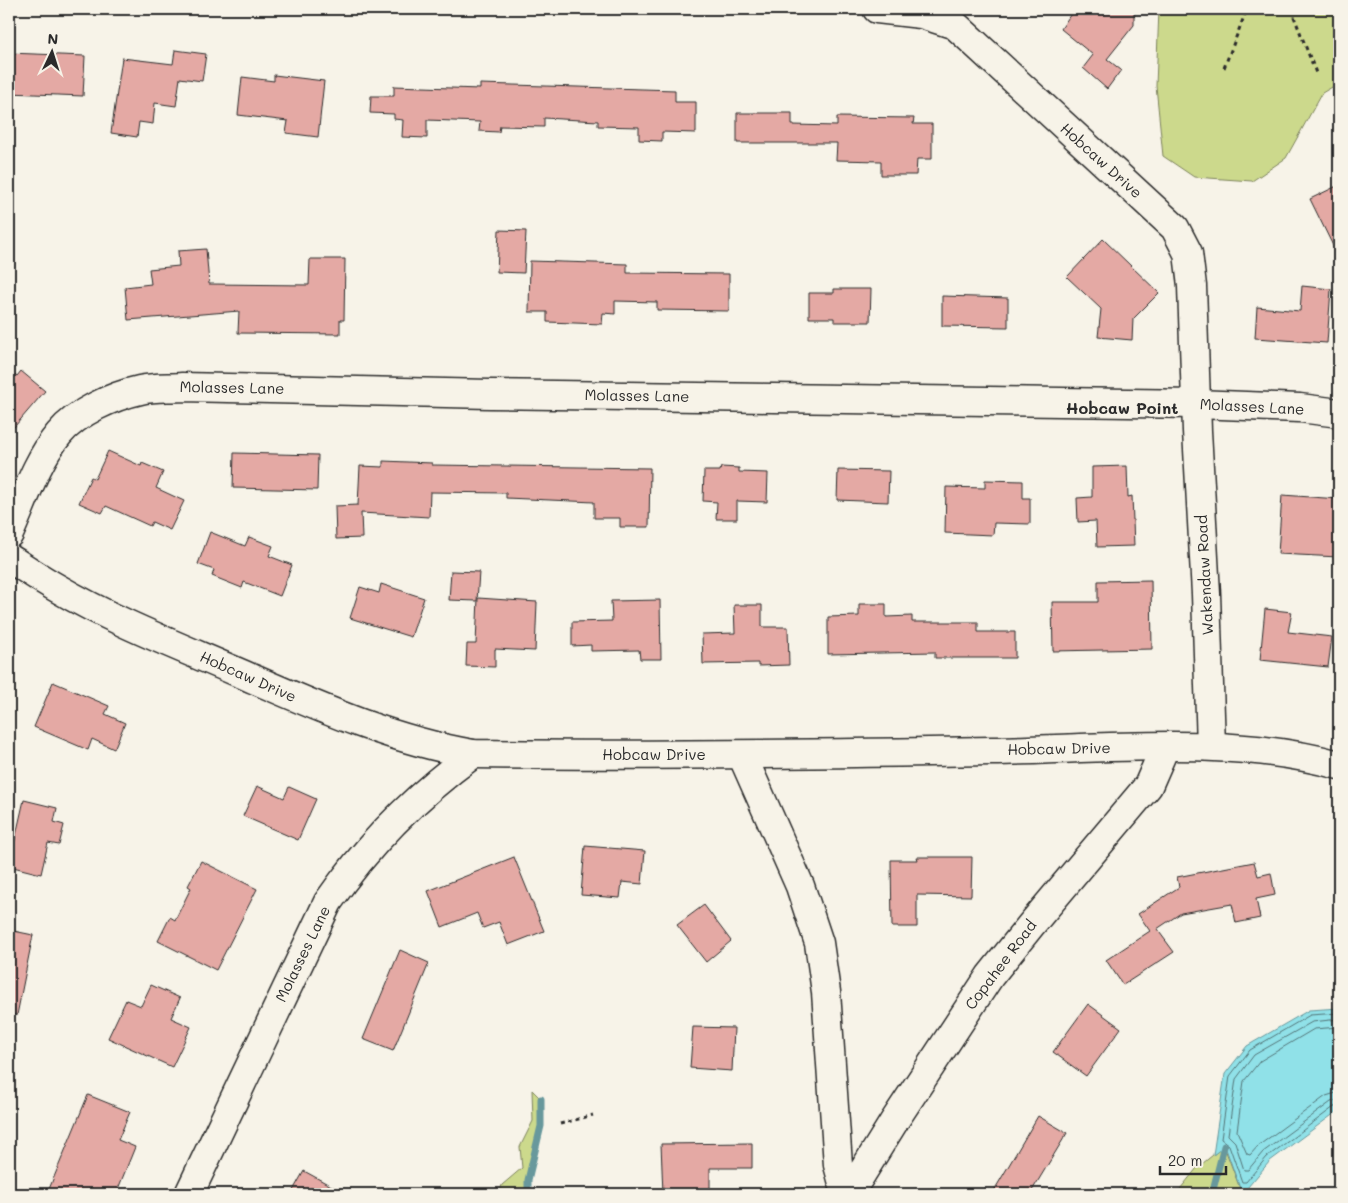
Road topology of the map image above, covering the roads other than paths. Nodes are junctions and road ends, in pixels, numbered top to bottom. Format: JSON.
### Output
{"nodes":[{"id":1,"x":877,"y":9,"type":"edge"},
{"id":2,"x":1196,"y":404,"type":"junction"},
{"id":3,"x":1339,"y":414,"type":"edge"},
{"id":4,"x":9,"y":534,"type":"edge"},
{"id":5,"x":9,"y":558,"type":"edge"},
{"id":6,"x":1211,"y":746,"type":"junction"},
{"id":7,"x":1165,"y":747,"type":"junction"},
{"id":8,"x":474,"y":754,"type":"junction"},
{"id":9,"x":742,"y":755,"type":"junction"},
{"id":10,"x":1339,"y":765,"type":"edge"},
{"id":11,"x":189,"y":1194,"type":"edge"},
{"id":12,"x":848,"y":1194,"type":"edge"}],
"edges":[{"from":1,"to":2,"type":"street","name":"Hobcaw Drive"},
{"from":2,"to":3,"type":"street","name":"Molasses Lane"},
{"from":2,"to":4,"type":"street","name":"Molasses Lane"},
{"from":2,"to":6,"type":"street","name":"Wakendaw Road"},
{"from":5,"to":8,"type":"street","name":"Hobcaw Drive"},
{"from":6,"to":7,"type":"street","name":"Hobcaw Drive"},
{"from":6,"to":10,"type":"street","name":"Hobcaw Drive"},
{"from":7,"to":9,"type":"street","name":"Hobcaw Drive"},
{"from":7,"to":12,"type":"street","name":"Copahee Road"},
{"from":8,"to":9,"type":"street","name":"Hobcaw Drive"},
{"from":8,"to":11,"type":"street","name":"Molasses Lane"},
{"from":9,"to":12,"type":"street","name":"Copahee Road"}]}
